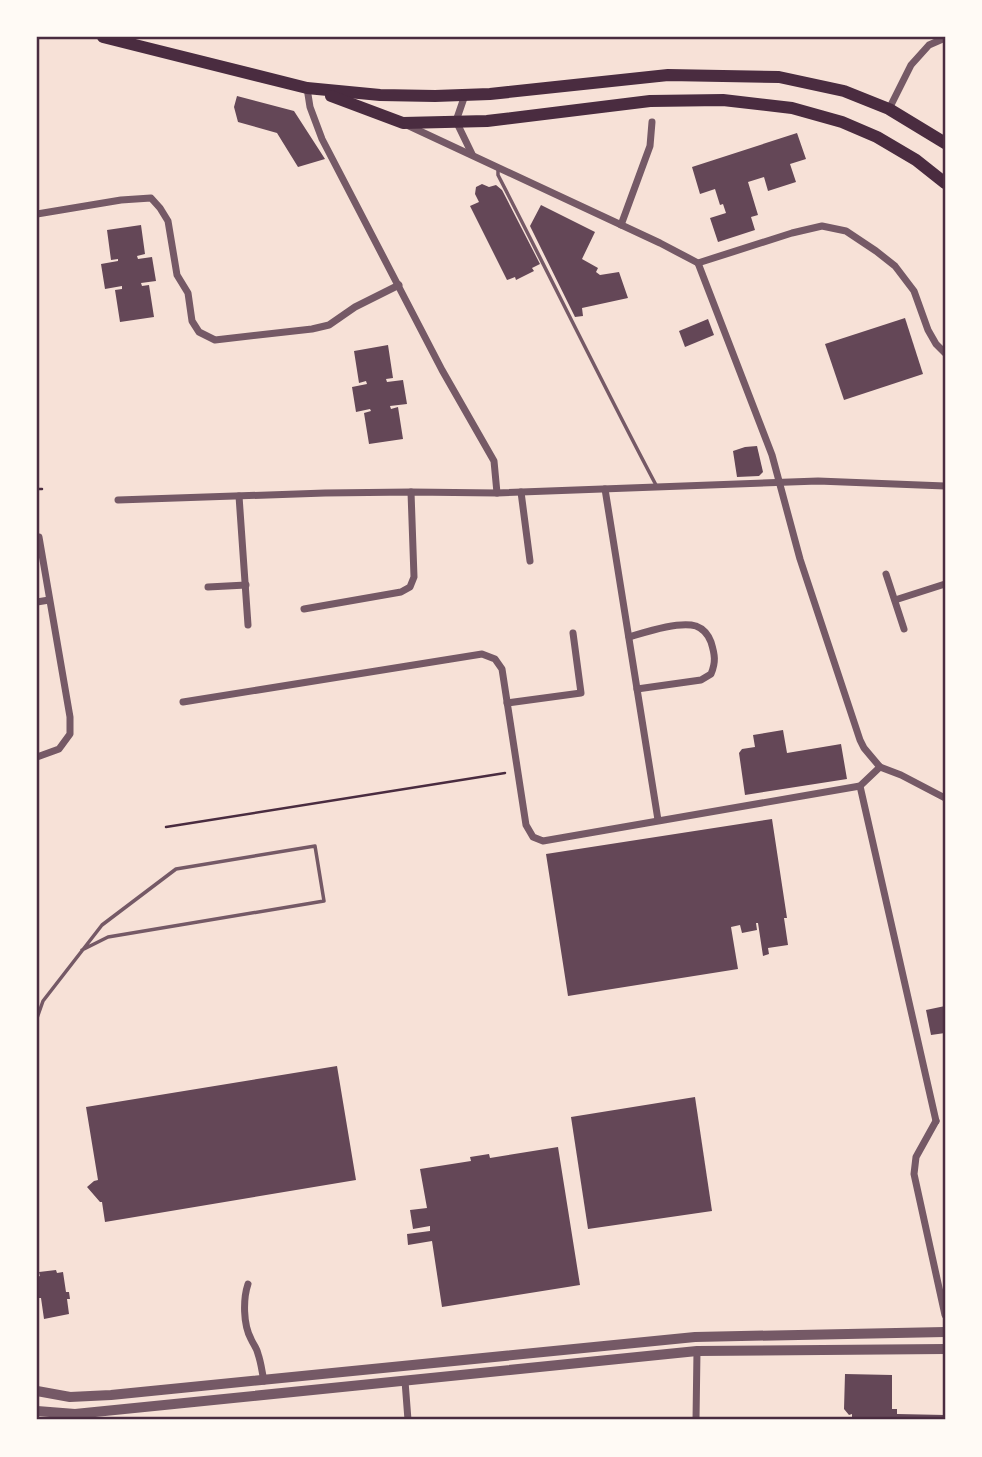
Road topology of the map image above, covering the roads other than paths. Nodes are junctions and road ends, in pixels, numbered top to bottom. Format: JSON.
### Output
{"nodes":[{"id":1,"x":103,"y":37,"type":"edge"},
{"id":2,"x":945,"y":38,"type":"edge"},
{"id":3,"x":128,"y":40,"type":"edge"},
{"id":4,"x":307,"y":88,"type":"junction"},
{"id":5,"x":466,"y":94,"type":"junction"},
{"id":6,"x":888,"y":109,"type":"junction"},
{"id":7,"x":456,"y":121,"type":"junction"},
{"id":8,"x":652,"y":122,"type":"dead end"},
{"id":9,"x":402,"y":123,"type":"junction"},
{"id":10,"x":945,"y":143,"type":"edge"},
{"id":11,"x":473,"y":155,"type":"junction"},
{"id":12,"x":498,"y":166,"type":"junction"},
{"id":13,"x":945,"y":183,"type":"edge"},
{"id":14,"x":37,"y":214,"type":"edge"},
{"id":15,"x":621,"y":225,"type":"junction"},
{"id":16,"x":698,"y":263,"type":"junction"},
{"id":17,"x":399,"y":285,"type":"junction"},
{"id":18,"x":945,"y":353,"type":"edge"},
{"id":19,"x":780,"y":483,"type":"junction"},
{"id":20,"x":945,"y":486,"type":"edge"},
{"id":21,"x":657,"y":487,"type":"junction"},
{"id":22,"x":606,"y":489,"type":"junction"},
{"id":23,"x":411,"y":492,"type":"junction"},
{"id":24,"x":521,"y":492,"type":"junction"},
{"id":25,"x":497,"y":493,"type":"junction"},
{"id":26,"x":239,"y":496,"type":"junction"},
{"id":27,"x":118,"y":500,"type":"dead end"},
{"id":28,"x":39,"y":537,"type":"dead end"},
{"id":29,"x":530,"y":561,"type":"dead end"},
{"id":30,"x":886,"y":574,"type":"dead end"},
{"id":31,"x":945,"y":584,"type":"edge"},
{"id":32,"x":246,"y":585,"type":"junction"},
{"id":33,"x":208,"y":587,"type":"dead end"},
{"id":34,"x":49,"y":600,"type":"junction"},
{"id":35,"x":895,"y":600,"type":"junction"},
{"id":36,"x":37,"y":602,"type":"edge"},
{"id":37,"x":304,"y":609,"type":"dead end"},
{"id":38,"x":248,"y":625,"type":"dead end"},
{"id":39,"x":904,"y":629,"type":"dead end"},
{"id":40,"x":573,"y":633,"type":"dead end"},
{"id":41,"x":629,"y":637,"type":"junction"},
{"id":42,"x":637,"y":689,"type":"junction"},
{"id":43,"x":183,"y":702,"type":"dead end"},
{"id":44,"x":507,"y":703,"type":"junction"},
{"id":45,"x":37,"y":757,"type":"edge"},
{"id":46,"x":880,"y":767,"type":"junction"},
{"id":47,"x":860,"y":786,"type":"junction"},
{"id":48,"x":945,"y":798,"type":"edge"},
{"id":49,"x":658,"y":820,"type":"junction"},
{"id":50,"x":82,"y":950,"type":"junction"},
{"id":51,"x":37,"y":1018,"type":"edge"},
{"id":52,"x":941,"y":1121,"type":"edge"},
{"id":53,"x":248,"y":1284,"type":"dead end"},
{"id":54,"x":945,"y":1315,"type":"edge"},
{"id":55,"x":945,"y":1332,"type":"edge"},
{"id":56,"x":945,"y":1349,"type":"edge"},
{"id":57,"x":697,"y":1351,"type":"junction"},
{"id":58,"x":264,"y":1381,"type":"junction"},
{"id":59,"x":405,"y":1381,"type":"junction"},
{"id":60,"x":37,"y":1391,"type":"edge"},
{"id":61,"x":37,"y":1411,"type":"edge"},
{"id":62,"x":408,"y":1420,"type":"edge"},
{"id":63,"x":696,"y":1420,"type":"edge"}],
"edges":[{"from":1,"to":3,"type":"main road"},
{"from":2,"to":6,"type":"street"},
{"from":3,"to":4,"type":"main road"},
{"from":4,"to":5,"type":"main road"},
{"from":4,"to":9,"type":"main road"},
{"from":4,"to":17,"type":"street"},
{"from":5,"to":6,"type":"main road"},
{"from":5,"to":7,"type":"street"},
{"from":6,"to":10,"type":"main road"},
{"from":7,"to":9,"type":"main road"},
{"from":7,"to":11,"type":"street"},
{"from":7,"to":13,"type":"main road"},
{"from":8,"to":15,"type":"street"},
{"from":9,"to":11,"type":"street"},
{"from":11,"to":12,"type":"street"},
{"from":12,"to":15,"type":"street"},
{"from":12,"to":21,"type":"lane"},
{"from":14,"to":17,"type":"street"},
{"from":15,"to":16,"type":"street"},
{"from":16,"to":18,"type":"street"},
{"from":16,"to":19,"type":"street"},
{"from":17,"to":25,"type":"street"},
{"from":19,"to":20,"type":"street"},
{"from":19,"to":21,"type":"street"},
{"from":19,"to":46,"type":"street"},
{"from":21,"to":22,"type":"street"},
{"from":22,"to":24,"type":"street"},
{"from":22,"to":41,"type":"street"},
{"from":23,"to":25,"type":"street"},
{"from":23,"to":26,"type":"street"},
{"from":23,"to":37,"type":"street"},
{"from":24,"to":25,"type":"street"},
{"from":24,"to":29,"type":"street"},
{"from":26,"to":27,"type":"street"},
{"from":26,"to":32,"type":"street"},
{"from":28,"to":34,"type":"street"},
{"from":30,"to":35,"type":"street"},
{"from":31,"to":35,"type":"street"},
{"from":32,"to":33,"type":"street"},
{"from":32,"to":38,"type":"street"},
{"from":34,"to":36,"type":"street"},
{"from":34,"to":45,"type":"street"},
{"from":35,"to":39,"type":"street"},
{"from":40,"to":44,"type":"street"},
{"from":41,"to":42,"type":"street"},
{"from":41,"to":42,"type":"street"},
{"from":42,"to":49,"type":"street"},
{"from":43,"to":44,"type":"street"},
{"from":44,"to":49,"type":"street"},
{"from":46,"to":47,"type":"street"},
{"from":46,"to":48,"type":"street"},
{"from":47,"to":49,"type":"street"},
{"from":47,"to":52,"type":"street"},
{"from":50,"to":50,"type":"lane"},
{"from":50,"to":51,"type":"lane"},
{"from":52,"to":54,"type":"street"},
{"from":53,"to":58,"type":"street"},
{"from":55,"to":58,"type":"street"},
{"from":56,"to":57,"type":"street"},
{"from":57,"to":59,"type":"street"},
{"from":57,"to":63,"type":"street"},
{"from":58,"to":60,"type":"street"},
{"from":59,"to":61,"type":"street"},
{"from":59,"to":62,"type":"street"}]}
